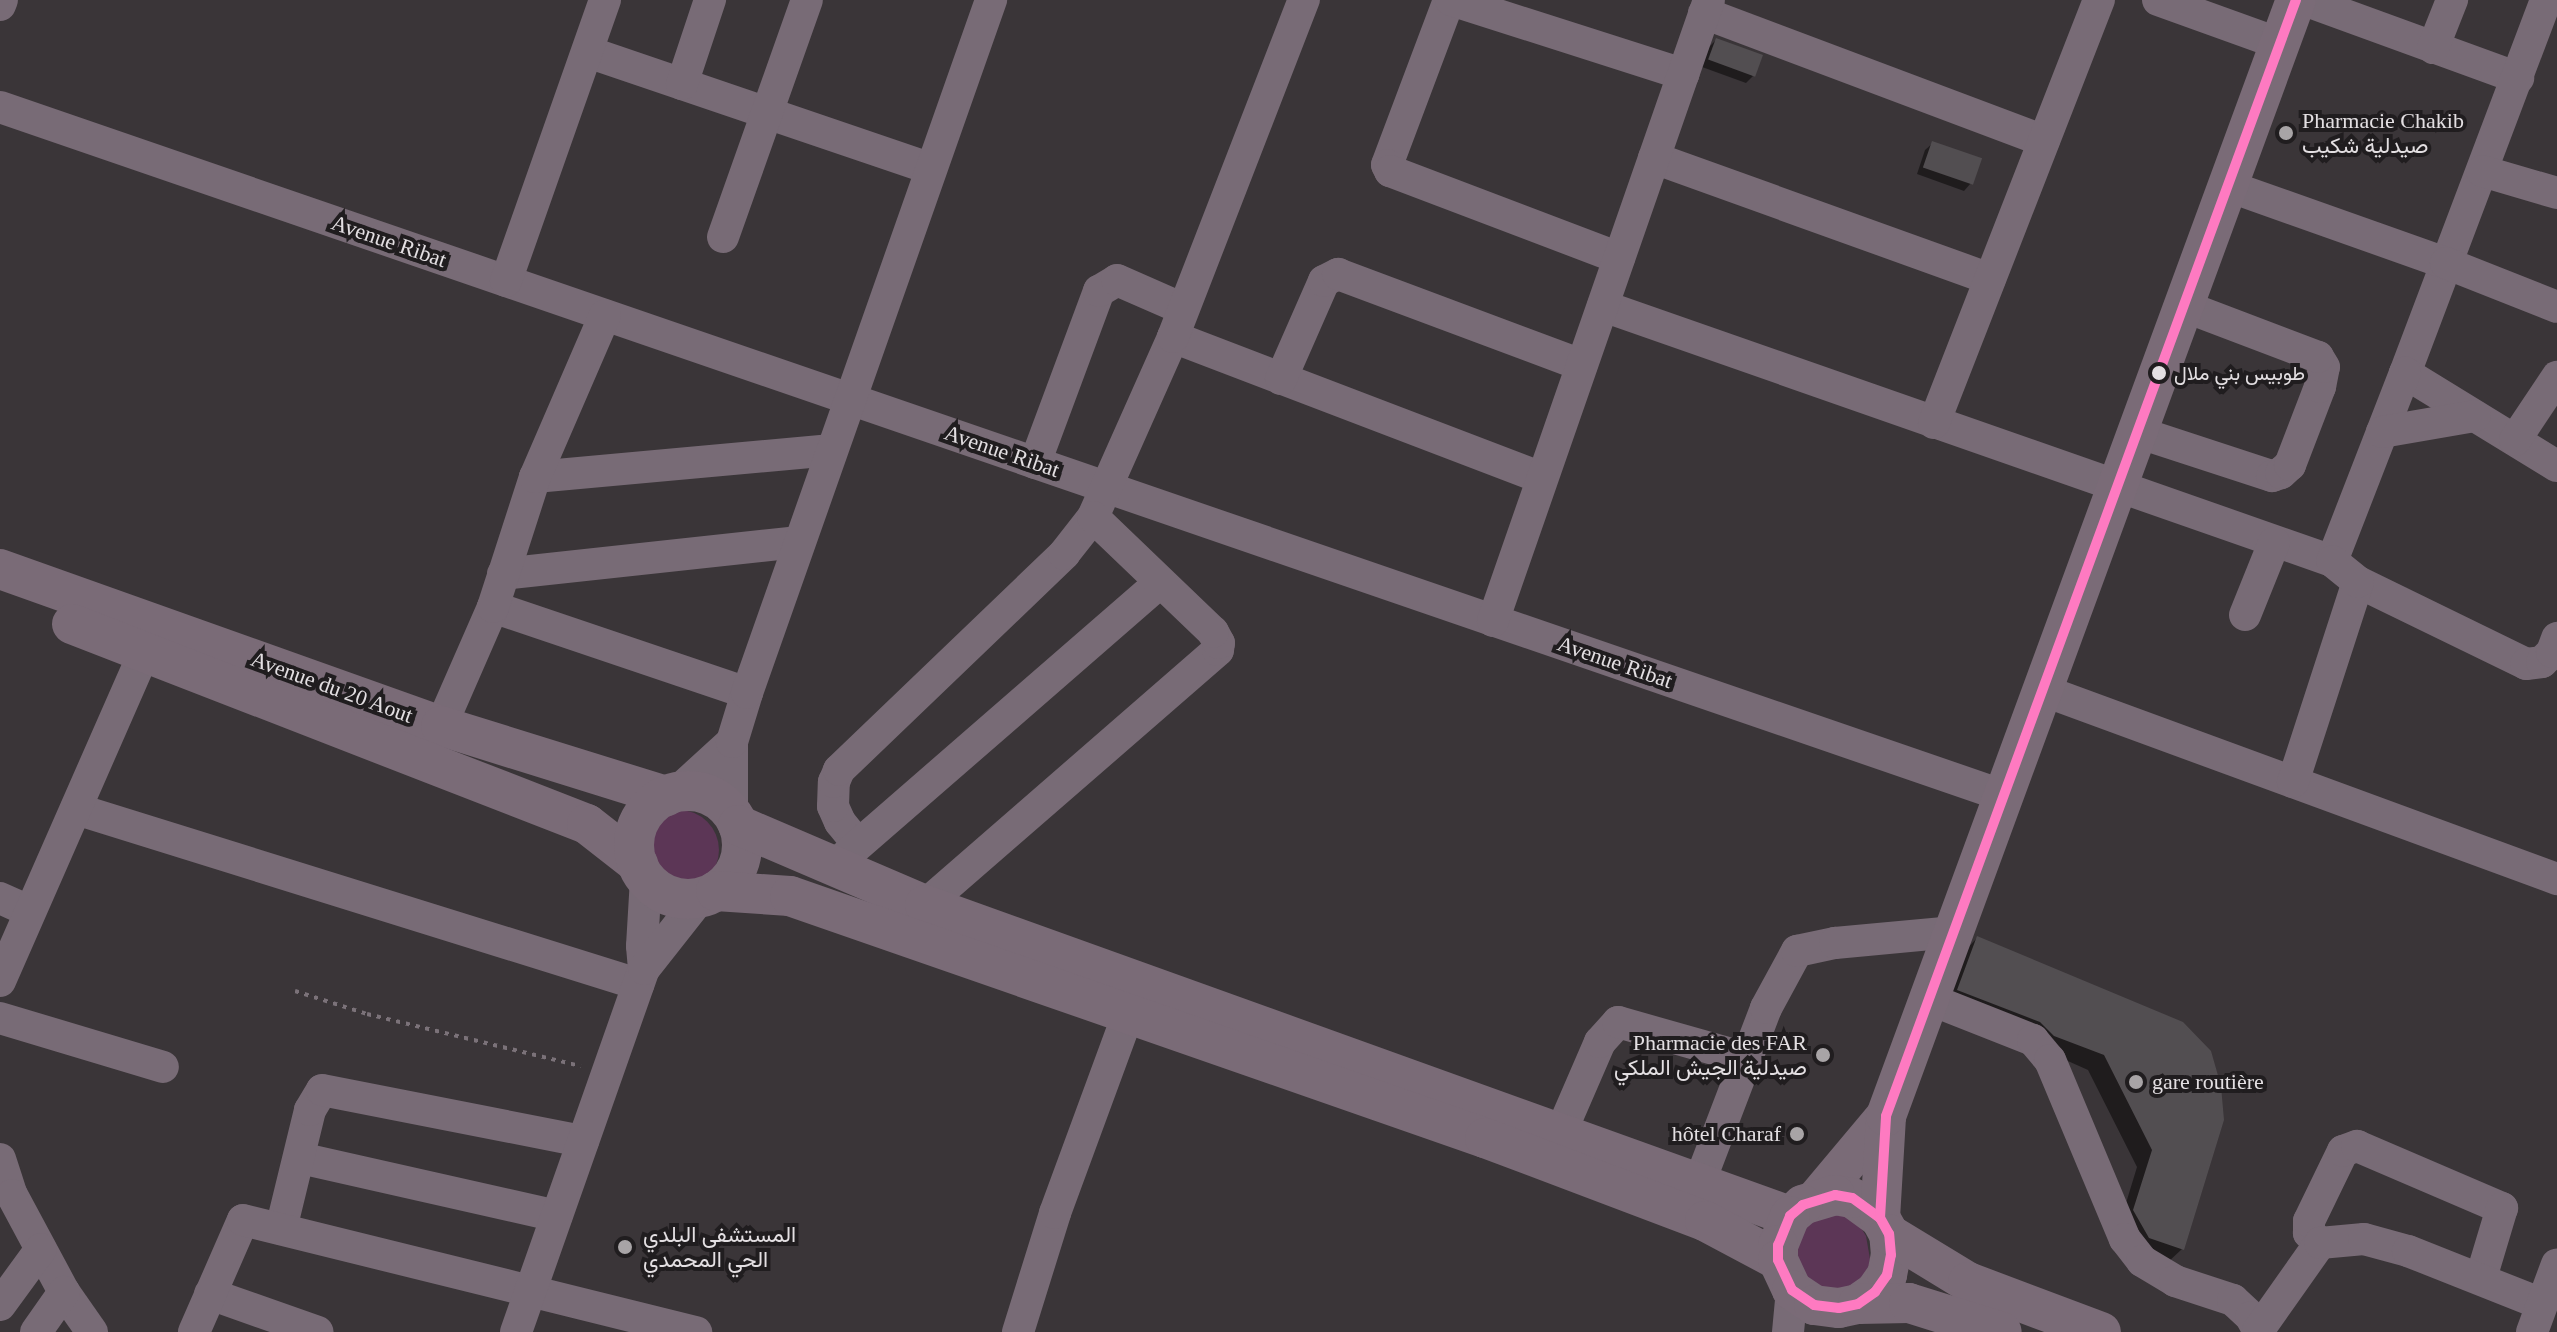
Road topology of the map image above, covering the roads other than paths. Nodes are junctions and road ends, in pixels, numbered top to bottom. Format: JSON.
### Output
{"nodes":[{"id":1,"x":605,"y":0,"type":"edge"},
{"id":2,"x":710,"y":0,"type":"edge"},
{"id":3,"x":807,"y":0,"type":"edge"},
{"id":4,"x":991,"y":0,"type":"edge"},
{"id":5,"x":1304,"y":0,"type":"edge"},
{"id":6,"x":1450,"y":0,"type":"edge"},
{"id":7,"x":2099,"y":0,"type":"edge"},
{"id":8,"x":2158,"y":0,"type":"edge"},
{"id":9,"x":2296,"y":0,"type":"edge"},
{"id":10,"x":2304,"y":0,"type":"edge"},
{"id":11,"x":2452,"y":0,"type":"edge"},
{"id":12,"x":2546,"y":0,"type":"edge"},
{"id":13,"x":1707,"y":6,"type":"edge"},
{"id":14,"x":2546,"y":37,"type":"edge"},
{"id":15,"x":2280,"y":44,"type":"junction"},
{"id":16,"x":2433,"y":48,"type":"junction"},
{"id":17,"x":588,"y":52,"type":"junction"},
{"id":18,"x":1683,"y":74,"type":"junction"},
{"id":19,"x":2518,"y":78,"type":"junction"},
{"id":20,"x":682,"y":84,"type":"junction"},
{"id":21,"x":0,"y":107,"type":"edge"},
{"id":22,"x":767,"y":113,"type":"junction"},
{"id":23,"x":2044,"y":141,"type":"junction"},
{"id":24,"x":1654,"y":158,"type":"junction"},
{"id":25,"x":931,"y":169,"type":"junction"},
{"id":26,"x":2482,"y":171,"type":"junction"},
{"id":27,"x":2228,"y":186,"type":"junction"},
{"id":28,"x":2557,"y":193,"type":"edge"},
{"id":29,"x":723,"y":237,"type":"dead end"},
{"id":30,"x":1619,"y":258,"type":"junction"},
{"id":31,"x":2446,"y":263,"type":"junction"},
{"id":32,"x":1990,"y":279,"type":"junction"},
{"id":33,"x":506,"y":281,"type":"junction"},
{"id":34,"x":1603,"y":306,"type":"junction"},
{"id":35,"x":2184,"y":306,"type":"junction"},
{"id":36,"x":2557,"y":307,"type":"edge"},
{"id":37,"x":605,"y":315,"type":"junction"},
{"id":38,"x":1178,"y":323,"type":"junction"},
{"id":39,"x":1582,"y":365,"type":"junction"},
{"id":40,"x":2405,"y":373,"type":"junction"},
{"id":41,"x":2557,"y":377,"type":"edge"},
{"id":42,"x":1281,"y":379,"type":"junction"},
{"id":43,"x":850,"y":399,"type":"junction"},
{"id":44,"x":2475,"y":416,"type":"junction"},
{"id":45,"x":1934,"y":423,"type":"junction"},
{"id":46,"x":2137,"y":432,"type":"junction"},
{"id":47,"x":2382,"y":432,"type":"junction"},
{"id":48,"x":2515,"y":440,"type":"junction"},
{"id":49,"x":832,"y":450,"type":"junction"},
{"id":50,"x":1035,"y":463,"type":"junction"},
{"id":51,"x":2557,"y":466,"type":"edge"},
{"id":52,"x":535,"y":477,"type":"junction"},
{"id":53,"x":1542,"y":478,"type":"junction"},
{"id":54,"x":1108,"y":488,"type":"junction"},
{"id":55,"x":2117,"y":488,"type":"junction"},
{"id":56,"x":1093,"y":517,"type":"junction"},
{"id":57,"x":799,"y":542,"type":"junction"},
{"id":58,"x":2274,"y":543,"type":"junction"},
{"id":59,"x":2332,"y":561,"type":"junction"},
{"id":60,"x":0,"y":569,"type":"edge"},
{"id":61,"x":503,"y":574,"type":"junction"},
{"id":62,"x":2358,"y":582,"type":"junction"},
{"id":63,"x":1160,"y":583,"type":"junction"},
{"id":64,"x":0,"y":598,"type":"edge"},
{"id":65,"x":493,"y":607,"type":"junction"},
{"id":66,"x":2245,"y":615,"type":"dead end"},
{"id":67,"x":1493,"y":621,"type":"junction"},
{"id":68,"x":2557,"y":638,"type":"edge"},
{"id":69,"x":145,"y":651,"type":"junction"},
{"id":70,"x":2042,"y":690,"type":"junction"},
{"id":71,"x":747,"y":693,"type":"junction"},
{"id":72,"x":441,"y":726,"type":"junction"},
{"id":73,"x":732,"y":742,"type":"junction"},
{"id":74,"x":2293,"y":782,"type":"junction"},
{"id":75,"x":672,"y":794,"type":"junction"},
{"id":76,"x":2004,"y":796,"type":"junction"},
{"id":77,"x":76,"y":809,"type":"junction"},
{"id":78,"x":735,"y":820,"type":"junction"},
{"id":79,"x":846,"y":855,"type":"junction"},
{"id":80,"x":642,"y":871,"type":"junction"},
{"id":81,"x":2557,"y":879,"type":"edge"},
{"id":82,"x":708,"y":894,"type":"junction"},
{"id":83,"x":0,"y":898,"type":"edge"},
{"id":84,"x":925,"y":905,"type":"junction"},
{"id":85,"x":29,"y":911,"type":"junction"},
{"id":86,"x":1954,"y":932,"type":"junction"},
{"id":87,"x":641,"y":976,"type":"junction"},
{"id":88,"x":0,"y":981,"type":"edge"},
{"id":89,"x":1929,"y":999,"type":"junction"},
{"id":90,"x":1128,"y":1015,"type":"junction"},
{"id":91,"x":0,"y":1018,"type":"edge"},
{"id":92,"x":1745,"y":1058,"type":"junction"},
{"id":93,"x":163,"y":1067,"type":"dead end"},
{"id":94,"x":1886,"y":1116,"type":"junction"},
{"id":95,"x":1561,"y":1132,"type":"junction"},
{"id":96,"x":583,"y":1141,"type":"junction"},
{"id":97,"x":300,"y":1158,"type":"junction"},
{"id":98,"x":0,"y":1159,"type":"edge"},
{"id":99,"x":1700,"y":1181,"type":"junction"},
{"id":100,"x":6,"y":1204,"type":"edge"},
{"id":101,"x":1804,"y":1206,"type":"junction"},
{"id":102,"x":557,"y":1216,"type":"junction"},
{"id":103,"x":1884,"y":1226,"type":"junction"},
{"id":104,"x":281,"y":1229,"type":"junction"},
{"id":105,"x":2320,"y":1243,"type":"junction"},
{"id":106,"x":41,"y":1249,"type":"junction"},
{"id":107,"x":2557,"y":1264,"type":"edge"},
{"id":108,"x":1785,"y":1275,"type":"junction"},
{"id":109,"x":2481,"y":1278,"type":"junction"},
{"id":110,"x":531,"y":1291,"type":"junction"},
{"id":111,"x":64,"y":1292,"type":"junction"},
{"id":112,"x":210,"y":1294,"type":"junction"},
{"id":113,"x":0,"y":1305,"type":"edge"},
{"id":114,"x":1840,"y":1315,"type":"edge"},
{"id":115,"x":2537,"y":1318,"type":"edge"},
{"id":116,"x":615,"y":1322,"type":"edge"},
{"id":117,"x":692,"y":1331,"type":"edge"},
{"id":118,"x":2258,"y":1331,"type":"edge"},
{"id":119,"x":36,"y":1332,"type":"edge"},
{"id":120,"x":92,"y":1332,"type":"edge"},
{"id":121,"x":194,"y":1332,"type":"edge"},
{"id":122,"x":318,"y":1332,"type":"edge"},
{"id":123,"x":516,"y":1332,"type":"edge"},
{"id":124,"x":1018,"y":1332,"type":"edge"},
{"id":125,"x":1788,"y":1332,"type":"edge"},
{"id":126,"x":2002,"y":1332,"type":"edge"},
{"id":127,"x":2101,"y":1332,"type":"edge"}],
"edges":[{"from":1,"to":17,"type":"street"},
{"from":2,"to":20,"type":"street"},
{"from":3,"to":22,"type":"street"},
{"from":4,"to":25,"type":"street"},
{"from":5,"to":38,"type":"street"},
{"from":6,"to":18,"type":"street"},
{"from":6,"to":30,"type":"street"},
{"from":7,"to":23,"type":"street"},
{"from":8,"to":15,"type":"street"},
{"from":9,"to":15,"type":"main road"},
{"from":10,"to":16,"type":"street"},
{"from":11,"to":16,"type":"street"},
{"from":12,"to":14,"type":"street"},
{"from":13,"to":18,"type":"street"},
{"from":13,"to":23,"type":"street"},
{"from":14,"to":19,"type":"street"},
{"from":15,"to":27,"type":"main road"},
{"from":16,"to":19,"type":"street"},
{"from":17,"to":20,"type":"street"},
{"from":17,"to":33,"type":"street"},
{"from":18,"to":24,"type":"street"},
{"from":19,"to":26,"type":"street"},
{"from":20,"to":22,"type":"street"},
{"from":21,"to":33,"type":"street","name":"Avenue Ribat"},
{"from":22,"to":25,"type":"street"},
{"from":22,"to":29,"type":"street"},
{"from":23,"to":32,"type":"street"},
{"from":24,"to":30,"type":"street"},
{"from":24,"to":32,"type":"street"},
{"from":25,"to":43,"type":"street"},
{"from":26,"to":28,"type":"street"},
{"from":26,"to":31,"type":"street"},
{"from":27,"to":31,"type":"street"},
{"from":27,"to":35,"type":"main road"},
{"from":30,"to":34,"type":"street"},
{"from":31,"to":36,"type":"street"},
{"from":31,"to":40,"type":"street"},
{"from":32,"to":45,"type":"street"},
{"from":33,"to":37,"type":"street","name":"Avenue Ribat"},
{"from":34,"to":39,"type":"street"},
{"from":34,"to":45,"type":"street"},
{"from":35,"to":46,"type":"main road"},
{"from":35,"to":46,"type":"street"},
{"from":37,"to":43,"type":"street","name":"Avenue Ribat"},
{"from":37,"to":52,"type":"street"},
{"from":38,"to":42,"type":"street"},
{"from":38,"to":50,"type":"street"},
{"from":38,"to":54,"type":"street"},
{"from":39,"to":42,"type":"street"},
{"from":39,"to":53,"type":"street"},
{"from":40,"to":44,"type":"street"},
{"from":40,"to":47,"type":"street"},
{"from":41,"to":48,"type":"street"},
{"from":42,"to":53,"type":"street"},
{"from":43,"to":49,"type":"street"},
{"from":43,"to":50,"type":"street","name":"Avenue Ribat"},
{"from":44,"to":47,"type":"street"},
{"from":44,"to":48,"type":"street"},
{"from":45,"to":55,"type":"street"},
{"from":46,"to":55,"type":"main road"},
{"from":47,"to":59,"type":"street"},
{"from":48,"to":51,"type":"street"},
{"from":49,"to":52,"type":"street"},
{"from":49,"to":57,"type":"street"},
{"from":50,"to":54,"type":"street","name":"Avenue Ribat"},
{"from":52,"to":61,"type":"street"},
{"from":53,"to":67,"type":"street"},
{"from":54,"to":56,"type":"street"},
{"from":54,"to":67,"type":"street","name":"Avenue Ribat"},
{"from":55,"to":58,"type":"street"},
{"from":55,"to":70,"type":"main road"},
{"from":56,"to":63,"type":"street"},
{"from":56,"to":79,"type":"street"},
{"from":57,"to":61,"type":"street"},
{"from":57,"to":71,"type":"street"},
{"from":58,"to":59,"type":"street"},
{"from":58,"to":66,"type":"street"},
{"from":59,"to":62,"type":"street"},
{"from":60,"to":72,"type":"main road","name":"Avenue du 20 Aout"},
{"from":61,"to":65,"type":"street"},
{"from":62,"to":68,"type":"street"},
{"from":62,"to":74,"type":"street"},
{"from":63,"to":79,"type":"street"},
{"from":63,"to":84,"type":"street"},
{"from":64,"to":69,"type":"main road","name":"Avenue du 20 Aout"},
{"from":65,"to":71,"type":"street"},
{"from":65,"to":72,"type":"street"},
{"from":67,"to":76,"type":"street","name":"Avenue Ribat"},
{"from":69,"to":77,"type":"street"},
{"from":69,"to":80,"type":"main road","name":"Avenue du 20 Aout"},
{"from":70,"to":74,"type":"street"},
{"from":70,"to":76,"type":"main road"},
{"from":71,"to":73,"type":"street"},
{"from":72,"to":75,"type":"main road","name":"Avenue du 20 Aout"},
{"from":73,"to":75,"type":"street"},
{"from":73,"to":78,"type":"street"},
{"from":74,"to":81,"type":"street"},
{"from":75,"to":78,"type":"main road"},
{"from":75,"to":80,"type":"main road"},
{"from":76,"to":86,"type":"main road"},
{"from":77,"to":85,"type":"street"},
{"from":77,"to":87,"type":"street"},
{"from":78,"to":79,"type":"main road"},
{"from":78,"to":82,"type":"main road"},
{"from":79,"to":84,"type":"main road"},
{"from":80,"to":82,"type":"main road"},
{"from":80,"to":87,"type":"street"},
{"from":82,"to":87,"type":"street"},
{"from":82,"to":90,"type":"main road"},
{"from":83,"to":85,"type":"street"},
{"from":84,"to":95,"type":"main road"},
{"from":85,"to":88,"type":"street"},
{"from":86,"to":89,"type":"main road"},
{"from":86,"to":92,"type":"street"},
{"from":87,"to":96,"type":"street"},
{"from":89,"to":94,"type":"main road"},
{"from":89,"to":118,"type":"street"},
{"from":90,"to":108,"type":"main road"},
{"from":90,"to":124,"type":"street"},
{"from":91,"to":93,"type":"street"},
{"from":92,"to":95,"type":"street"},
{"from":92,"to":99,"type":"street"},
{"from":94,"to":101,"type":"main road"},
{"from":94,"to":103,"type":"main road"},
{"from":95,"to":99,"type":"main road"},
{"from":96,"to":97,"type":"street"},
{"from":96,"to":102,"type":"street"},
{"from":97,"to":102,"type":"street"},
{"from":97,"to":104,"type":"street"},
{"from":98,"to":100,"type":"street"},
{"from":99,"to":101,"type":"main road"},
{"from":100,"to":106,"type":"street"},
{"from":101,"to":103,"type":"main road"},
{"from":101,"to":108,"type":"main road"},
{"from":102,"to":110,"type":"street"},
{"from":103,"to":114,"type":"main road"},
{"from":103,"to":127,"type":"main road"},
{"from":104,"to":110,"type":"street"},
{"from":104,"to":112,"type":"street"},
{"from":105,"to":109,"type":"street"},
{"from":105,"to":109,"type":"street"},
{"from":105,"to":118,"type":"street"},
{"from":106,"to":111,"type":"street"},
{"from":106,"to":113,"type":"street"},
{"from":107,"to":115,"type":"street"},
{"from":108,"to":114,"type":"main road"},
{"from":108,"to":125,"type":"street"},
{"from":109,"to":115,"type":"street"},
{"from":110,"to":116,"type":"street"},
{"from":110,"to":123,"type":"street"},
{"from":111,"to":119,"type":"street"},
{"from":111,"to":120,"type":"street"},
{"from":112,"to":121,"type":"street"},
{"from":112,"to":122,"type":"street"},
{"from":114,"to":126,"type":"main road"},
{"from":116,"to":117,"type":"street"}]}
